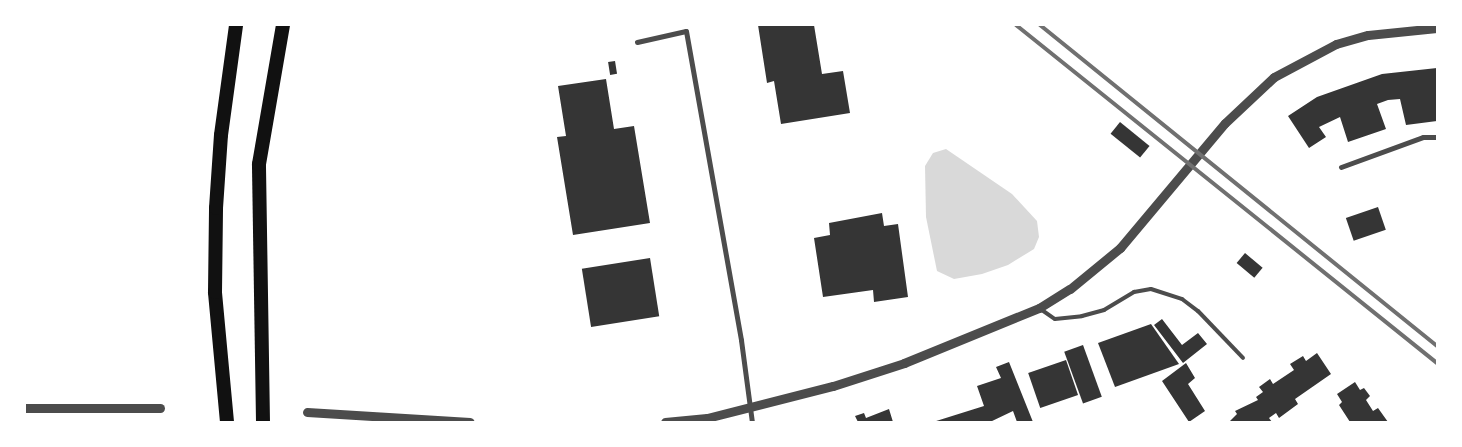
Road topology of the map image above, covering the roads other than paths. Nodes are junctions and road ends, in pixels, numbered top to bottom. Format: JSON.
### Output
{"nodes":[{"id":1,"x":236,"y":25,"type":"edge"},
{"id":2,"x":283,"y":25,"type":"edge"},
{"id":3,"x":1437,"y":28,"type":"edge"},
{"id":4,"x":637,"y":42,"type":"dead end"},
{"id":5,"x":1437,"y":137,"type":"edge"},
{"id":6,"x":1341,"y":166,"type":"dead end"},
{"id":7,"x":1039,"y":308,"type":"junction"},
{"id":8,"x":1243,"y":358,"type":"dead end"},
{"id":9,"x":749,"y":405,"type":"junction"},
{"id":10,"x":25,"y":408,"type":"edge"},
{"id":11,"x":160,"y":408,"type":"dead end"},
{"id":12,"x":307,"y":412,"type":"dead end"},
{"id":13,"x":227,"y":422,"type":"edge"},
{"id":14,"x":263,"y":422,"type":"edge"},
{"id":15,"x":470,"y":422,"type":"edge"},
{"id":16,"x":665,"y":422,"type":"edge"},
{"id":17,"x":752,"y":422,"type":"edge"}],
"edges":[{"from":1,"to":13,"type":"highway"},
{"from":2,"to":14,"type":"highway"},
{"from":3,"to":7,"type":"street"},
{"from":4,"to":9,"type":"street"},
{"from":5,"to":6,"type":"street"},
{"from":7,"to":8,"type":"lane"},
{"from":7,"to":9,"type":"street"},
{"from":9,"to":16,"type":"street"},
{"from":9,"to":17,"type":"street"},
{"from":10,"to":11,"type":"street"},
{"from":12,"to":15,"type":"street"}]}
